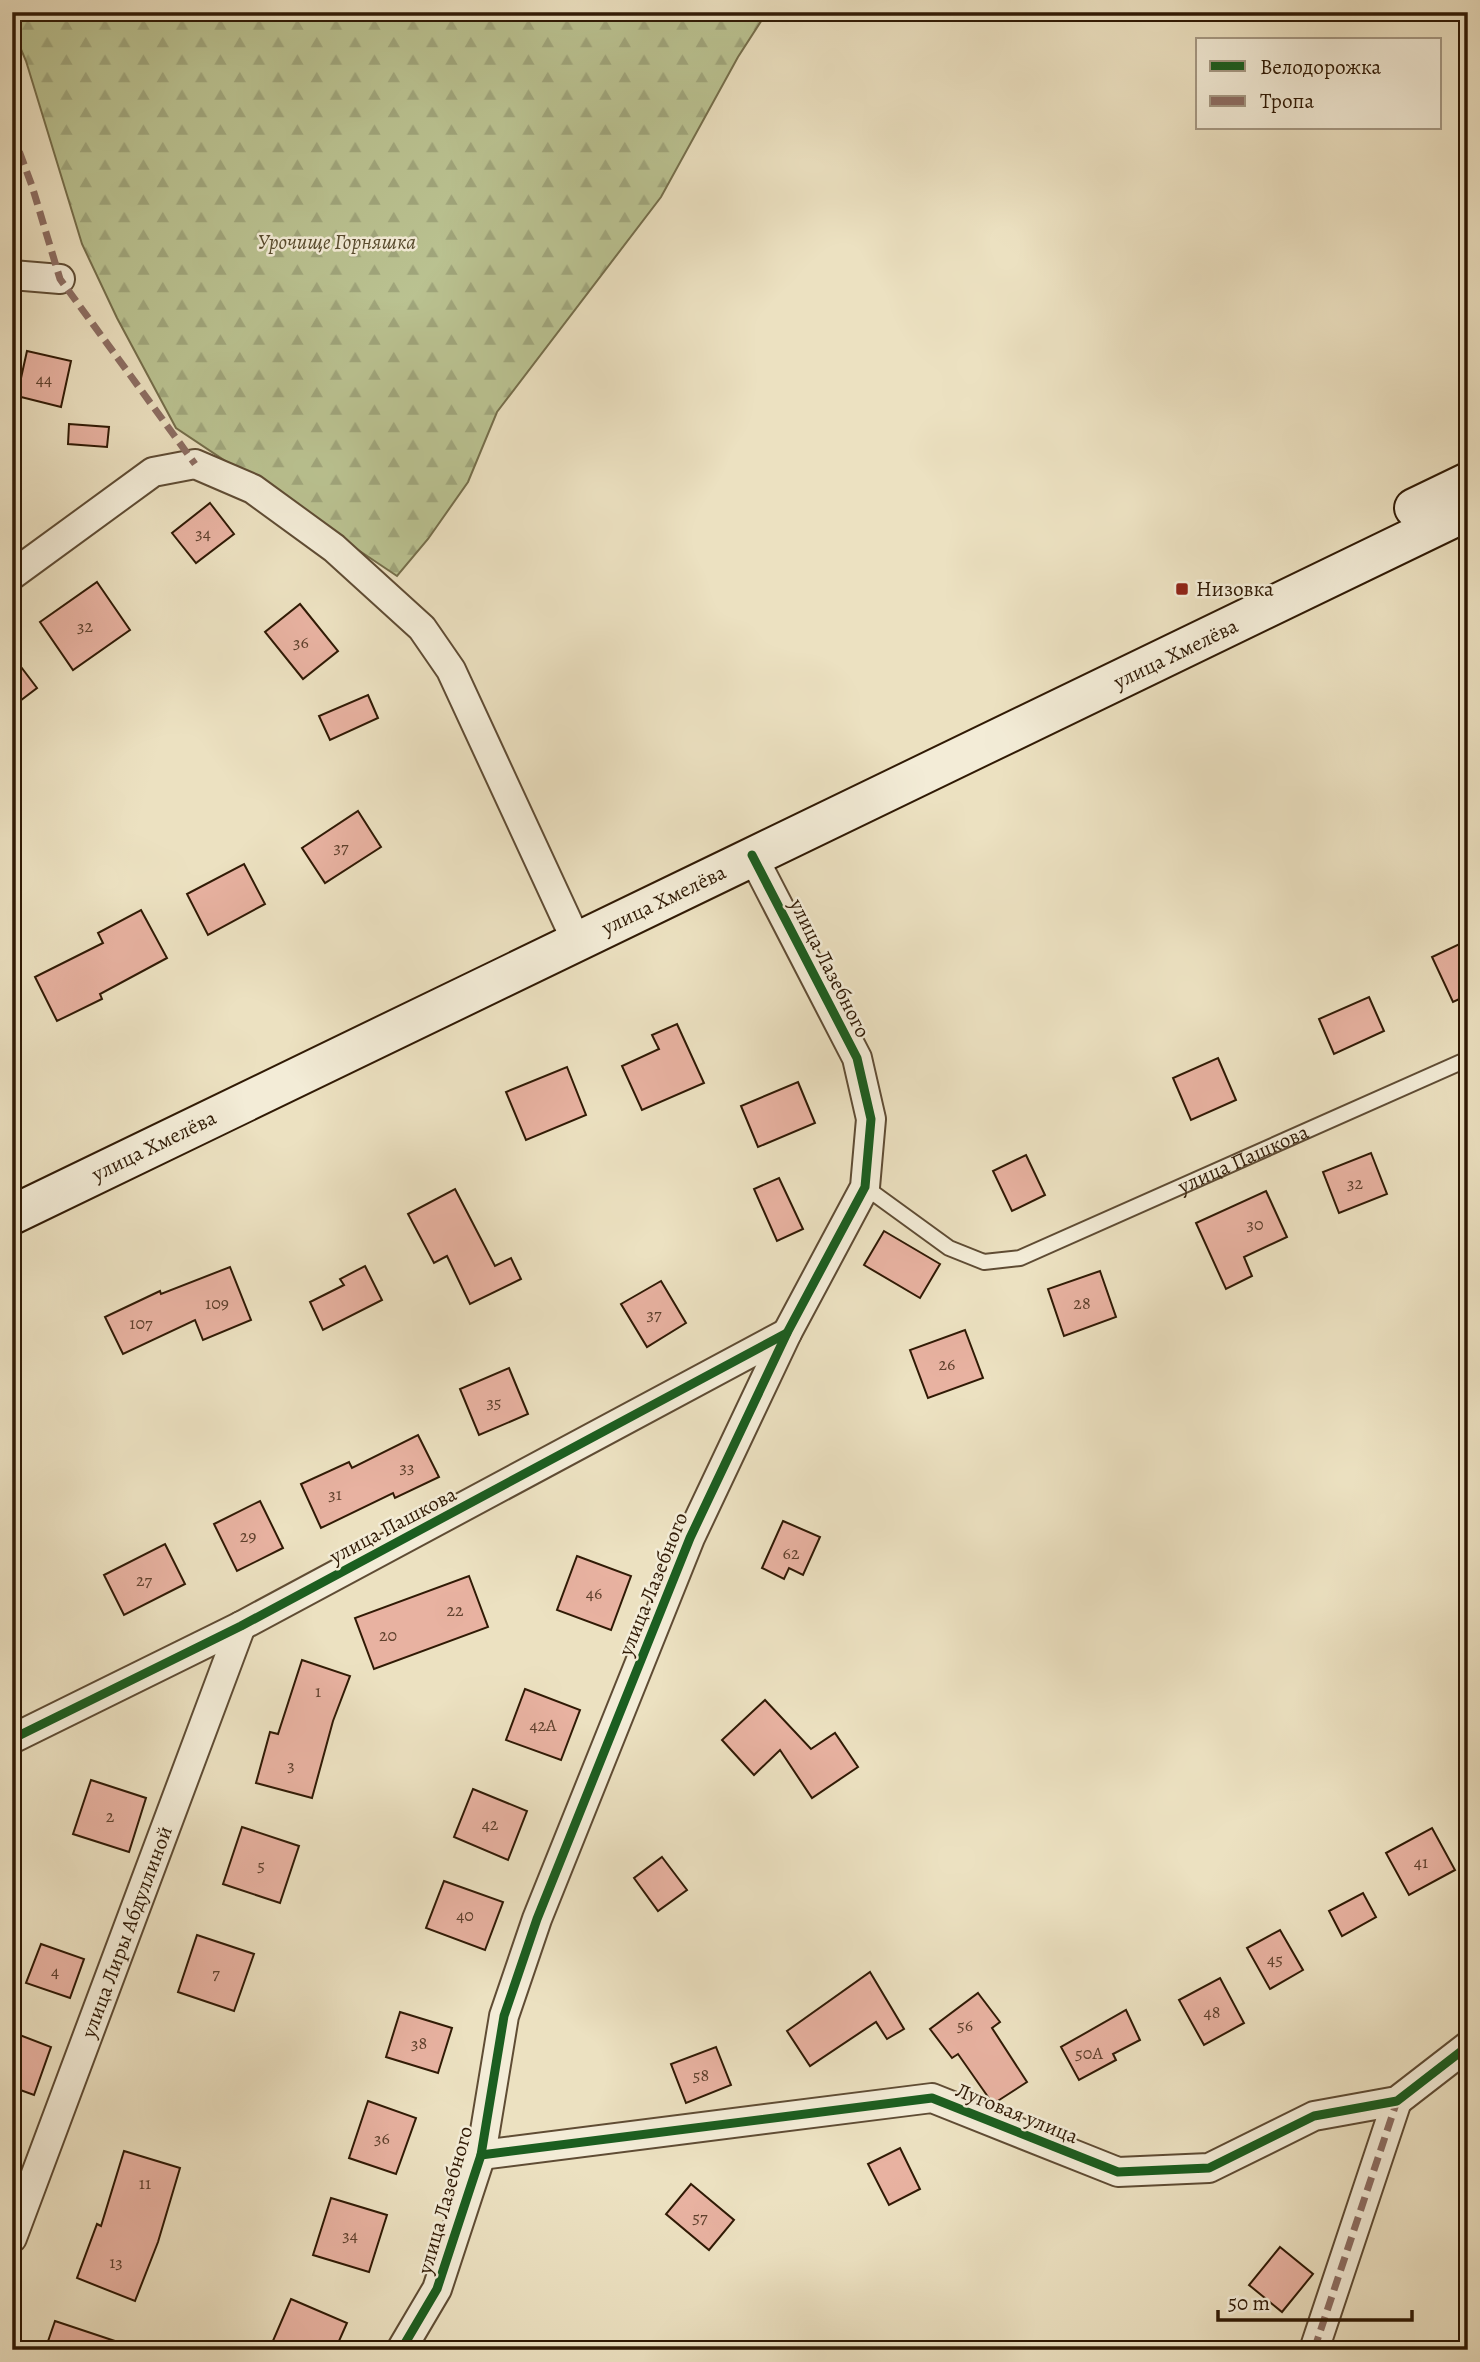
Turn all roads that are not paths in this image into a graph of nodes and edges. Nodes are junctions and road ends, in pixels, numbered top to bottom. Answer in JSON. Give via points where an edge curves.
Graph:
{"nodes":[{"id":1,"x":12,"y":275,"type":"edge"},
{"id":2,"x":60,"y":279,"type":"dead end"},
{"id":3,"x":1468,"y":482,"type":"edge"},
{"id":4,"x":1468,"y":511,"type":"edge"},
{"id":5,"x":12,"y":575,"type":"edge"},
{"id":6,"x":752,"y":855,"type":"junction"},
{"id":7,"x":576,"y":940,"type":"junction"},
{"id":8,"x":1468,"y":1059,"type":"edge"},
{"id":9,"x":866,"y":1187,"type":"junction"},
{"id":10,"x":12,"y":1215,"type":"edge"},
{"id":11,"x":787,"y":1333,"type":"junction"},
{"id":12,"x":242,"y":1626,"type":"junction"},
{"id":13,"x":12,"y":1739,"type":"edge"},
{"id":14,"x":1468,"y":2046,"type":"edge"},
{"id":15,"x":1397,"y":2101,"type":"junction"},
{"id":16,"x":481,"y":2155,"type":"junction"},
{"id":17,"x":12,"y":2238,"type":"edge"},
{"id":18,"x":401,"y":2350,"type":"edge"},
{"id":19,"x":1314,"y":2350,"type":"edge"}],
"edges":[{"from":1,"to":2,"type":"street"},
{"from":3,"to":6,"type":"main road","via":[[882,781]]},
{"from":4,"to":6,"type":"main road","name":"улица Хмелёва","via":[[1032,725]]},
{"from":5,"to":7,"type":"street","via":[[153,472],[195,464],[253,489],[334,548],[422,628],[451,670]]},
{"from":6,"to":7,"type":"main road","name":"улица Хмелёва"},
{"from":6,"to":9,"type":"street","name":"улица Лазебного","via":[[857,1058],[871,1119]]},
{"from":7,"to":10,"type":"main road","name":"улица Хмелёва"},
{"from":8,"to":9,"type":"lane","name":"улица Пашкова","via":[[1020,1258],[984,1262],[950,1248]]},
{"from":9,"to":11,"type":"street","name":"улица Лазебного"},
{"from":11,"to":12,"type":"street","name":"улица Пашкова"},
{"from":11,"to":16,"type":"street","name":"улица Лазебного","via":[[690,1538],[537,1919],[504,2016]]},
{"from":12,"to":13,"type":"street","name":"улица Пашкова"},
{"from":12,"to":17,"type":"street","name":"улица Лиры Абдуллиной"},
{"from":14,"to":15,"type":"street","name":"Луговая улица"},
{"from":15,"to":16,"type":"street","name":"Луговая улица","via":[[1314,2116],[1209,2168],[1118,2172],[933,2098]]},
{"from":15,"to":19,"type":"street"},
{"from":16,"to":18,"type":"street","name":"улица Лазебного","via":[[437,2289]]}]}
